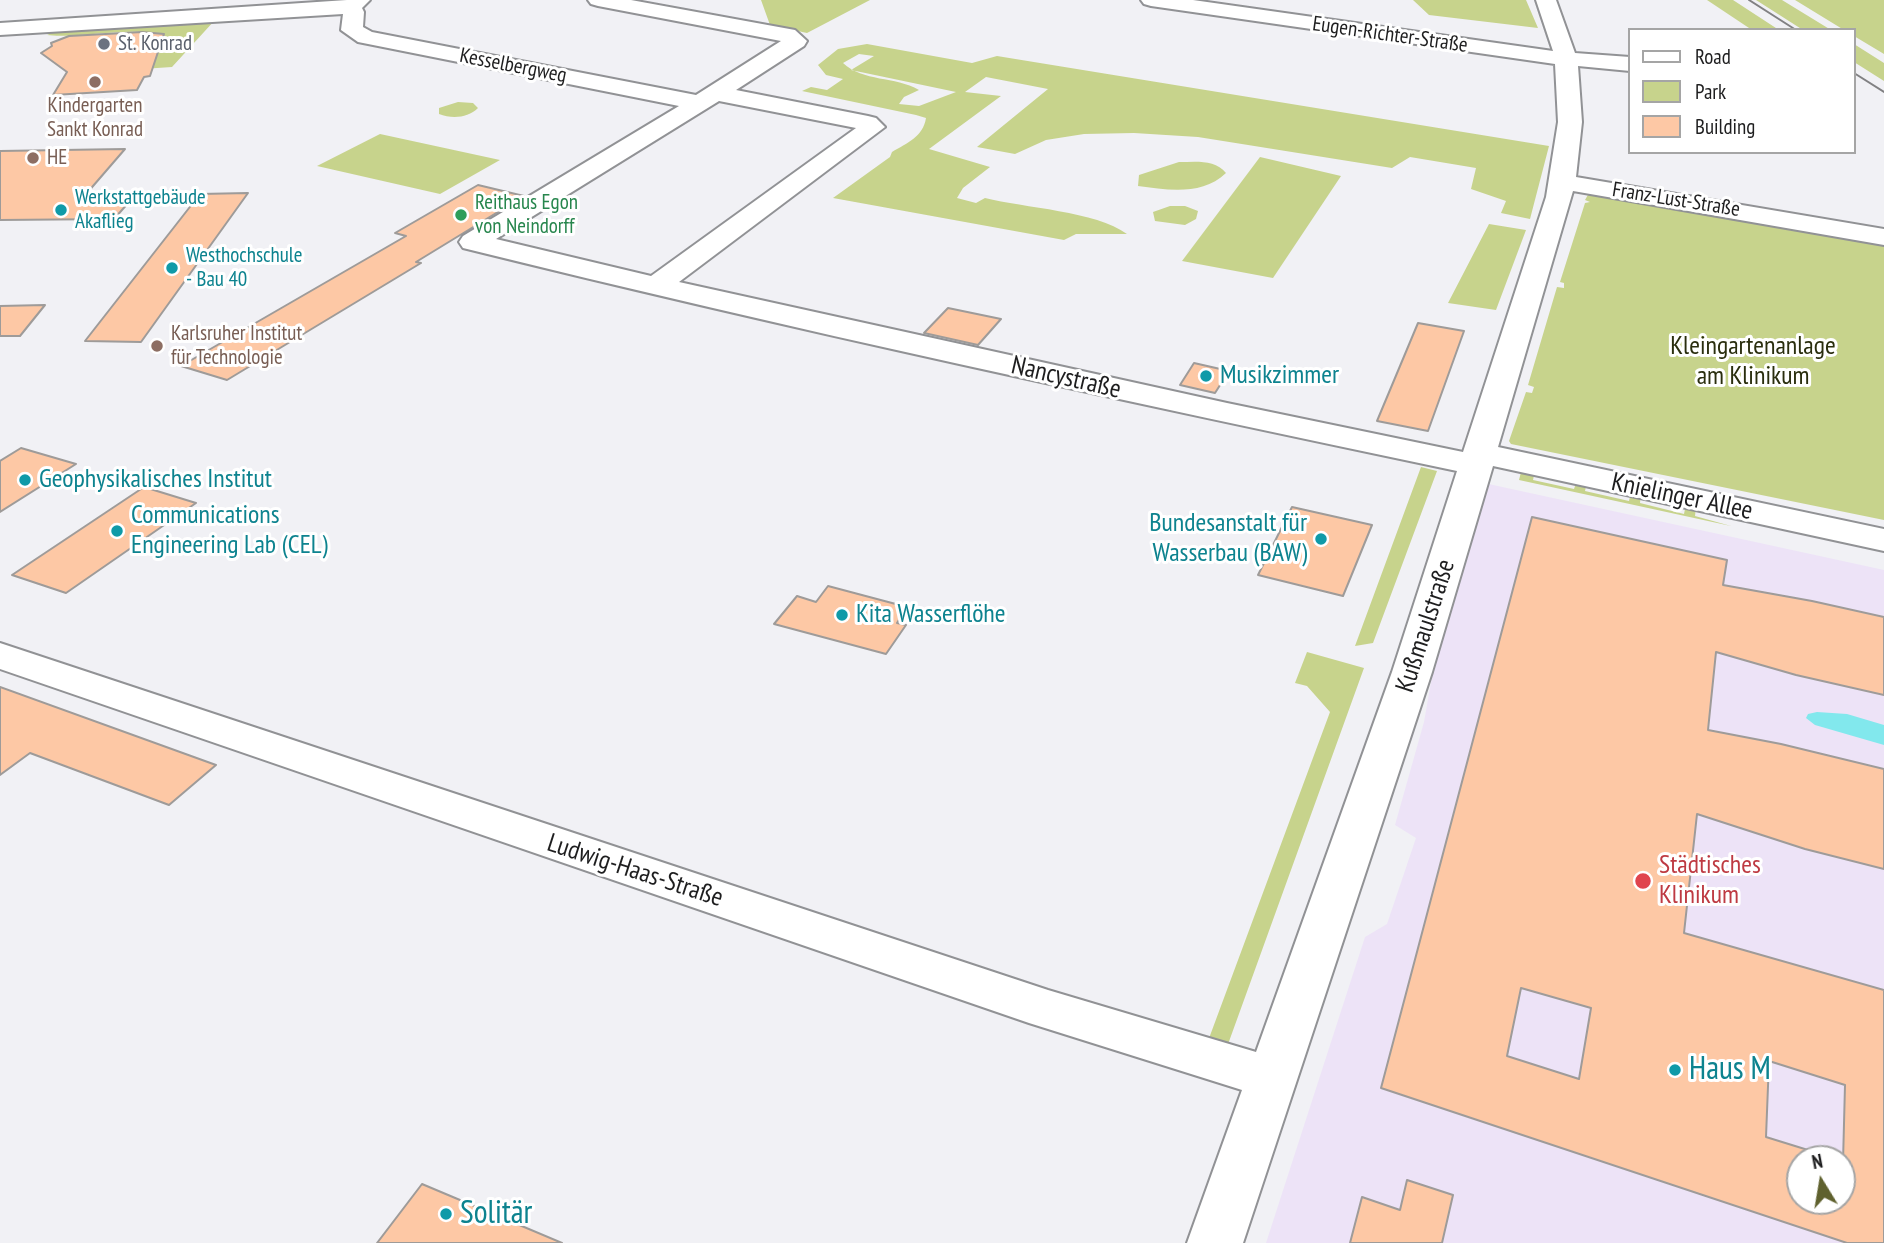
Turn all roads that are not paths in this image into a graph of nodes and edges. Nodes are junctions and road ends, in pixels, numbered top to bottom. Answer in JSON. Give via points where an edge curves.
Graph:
{"nodes":[{"id":1,"x":598,"y":0,"type":"edge"},
{"id":2,"x":1152,"y":0,"type":"edge"},
{"id":3,"x":1546,"y":0,"type":"edge"},
{"id":4,"x":355,"y":4,"type":"edge"},
{"id":5,"x":1347,"y":7,"type":"dead end"},
{"id":6,"x":0,"y":29,"type":"edge"},
{"id":7,"x":1371,"y":32,"type":"junction"},
{"id":8,"x":1566,"y":59,"type":"junction"},
{"id":9,"x":1629,"y":64,"type":"edge"},
{"id":10,"x":707,"y":98,"type":"junction"},
{"id":11,"x":1563,"y":181,"type":"junction"},
{"id":12,"x":1790,"y":219,"type":"junction"},
{"id":13,"x":1884,"y":227,"type":"edge"},
{"id":14,"x":1884,"y":237,"type":"edge"},
{"id":15,"x":656,"y":286,"type":"junction"},
{"id":16,"x":1479,"y":459,"type":"junction"},
{"id":17,"x":1884,"y":540,"type":"edge"},
{"id":18,"x":0,"y":655,"type":"edge"},
{"id":19,"x":1272,"y":1078,"type":"junction"},
{"id":20,"x":1215,"y":1243,"type":"edge"}],
"edges":[{"from":1,"to":10,"type":"street","name":"Nancystraße","via":[[758,20],[797,39]]},
{"from":2,"to":7,"type":"street","name":"Eugen-Richter-Straße"},
{"from":3,"to":8,"type":"street","name":"Kußmaulstraße"},
{"from":4,"to":6,"type":"street"},
{"from":4,"to":10,"type":"street","name":"Kesselbergweg","via":[[352,30],[366,37]]},
{"from":5,"to":7,"type":"street"},
{"from":7,"to":8,"type":"street","name":"Eugen-Richter-Straße"},
{"from":8,"to":9,"type":"street","name":"Eugen-Richter-Straße"},
{"from":8,"to":11,"type":"street","name":"Kußmaulstraße","via":[[1571,117]]},
{"from":10,"to":15,"type":"street","via":[[868,122],[873,127]]},
{"from":10,"to":15,"type":"street","name":"Nancystraße","via":[[472,242]]},
{"from":11,"to":12,"type":"street","name":"Franz-Lust-Straße"},
{"from":11,"to":16,"type":"street","name":"Kußmaulstraße"},
{"from":12,"to":13,"type":"street","name":"Franz-Lust-Straße"},
{"from":12,"to":14,"type":"street","name":"Franz-Lust-Straße"},
{"from":15,"to":16,"type":"street","name":"Nancystraße","via":[[1227,413]]},
{"from":16,"to":17,"type":"street","name":"Knielinger Allee"},
{"from":16,"to":19,"type":"street","name":"Kußmaulstraße","via":[[1412,672]]},
{"from":18,"to":19,"type":"street","name":"Ludwig-Haas-Straße","via":[[1047,1009]]},
{"from":19,"to":20,"type":"street","name":"Kußmaulstraße"}]}
